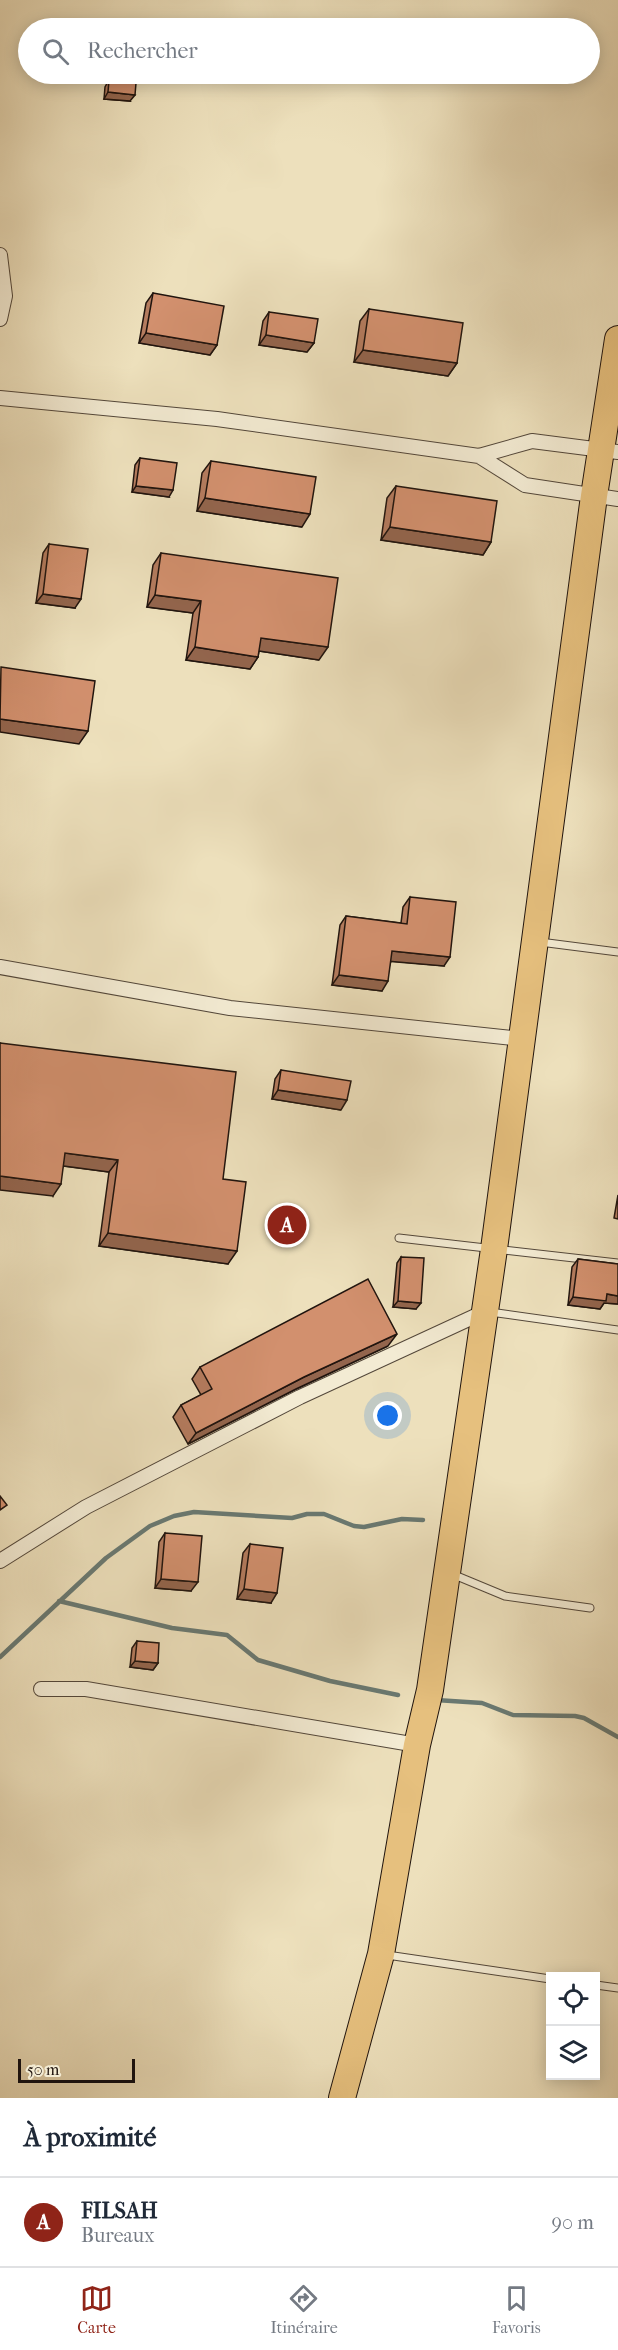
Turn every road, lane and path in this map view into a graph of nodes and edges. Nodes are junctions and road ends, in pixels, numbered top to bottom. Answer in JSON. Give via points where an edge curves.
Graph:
{"nodes":[{"id":1,"x":0,"y":255,"type":"edge"},
{"id":2,"x":0,"y":319,"type":"edge"},
{"id":3,"x":618,"y":339,"type":"edge"},
{"id":4,"x":0,"y":398,"type":"edge"},
{"id":5,"x":610,"y":451,"type":"edge"},
{"id":6,"x":479,"y":456,"type":"junction"},
{"id":7,"x":606,"y":497,"type":"edge"},
{"id":8,"x":536,"y":942,"type":"junction"},
{"id":9,"x":618,"y":952,"type":"edge"},
{"id":10,"x":0,"y":967,"type":"edge"},
{"id":11,"x":521,"y":1039,"type":"junction"},
{"id":12,"x":399,"y":1238,"type":"dead end"},
{"id":13,"x":494,"y":1249,"type":"junction"},
{"id":14,"x":618,"y":1263,"type":"edge"},
{"id":15,"x":484,"y":1312,"type":"junction"},
{"id":16,"x":618,"y":1330,"type":"edge"},
{"id":17,"x":0,"y":1561,"type":"edge"},
{"id":18,"x":447,"y":1572,"type":"junction"},
{"id":19,"x":590,"y":1608,"type":"dead end"},
{"id":20,"x":41,"y":1689,"type":"dead end"},
{"id":21,"x":417,"y":1745,"type":"junction"},
{"id":22,"x":381,"y":1954,"type":"junction"},
{"id":23,"x":546,"y":1977,"type":"edge"},
{"id":24,"x":600,"y":1986,"type":"edge"},
{"id":25,"x":618,"y":1988,"type":"edge"},
{"id":26,"x":342,"y":2098,"type":"edge"}],
"edges":[{"from":1,"to":2,"type":"street","via":[[5,296]]},
{"from":3,"to":5,"type":"highway"},
{"from":4,"to":6,"type":"street","via":[[217,419]]},
{"from":5,"to":6,"type":"street","via":[[532,441]]},
{"from":5,"to":7,"type":"highway"},
{"from":6,"to":7,"type":"street","via":[[525,485]]},
{"from":7,"to":8,"type":"highway"},
{"from":8,"to":9,"type":"lane"},
{"from":8,"to":11,"type":"highway"},
{"from":10,"to":11,"type":"street","via":[[230,1008]]},
{"from":11,"to":13,"type":"highway"},
{"from":12,"to":13,"type":"lane"},
{"from":13,"to":14,"type":"lane"},
{"from":13,"to":15,"type":"highway"},
{"from":15,"to":16,"type":"lane"},
{"from":15,"to":17,"type":"street","via":[[290,1402],[86,1507]]},
{"from":15,"to":18,"type":"highway"},
{"from":18,"to":19,"type":"lane","via":[[505,1596]]},
{"from":18,"to":21,"type":"highway","via":[[430,1690]]},
{"from":20,"to":21,"type":"street","via":[[86,1689]]},
{"from":21,"to":22,"type":"highway"},
{"from":22,"to":23,"type":"lane"},
{"from":22,"to":26,"type":"highway"},
{"from":24,"to":25,"type":"lane"}]}
